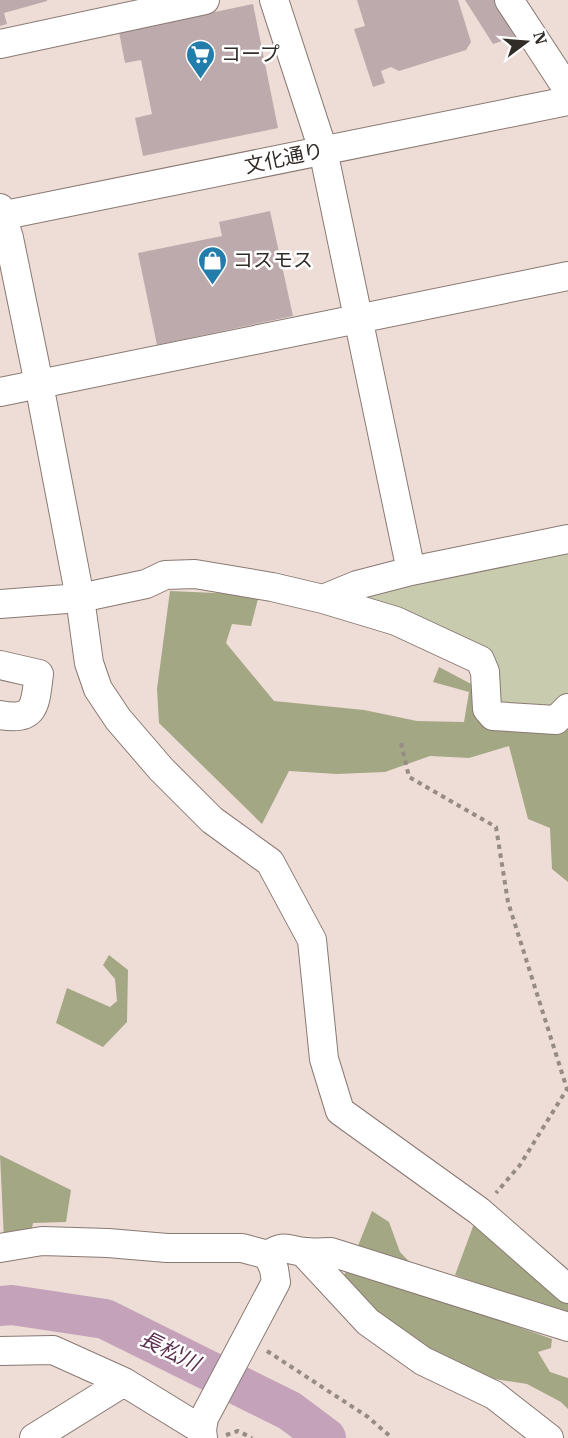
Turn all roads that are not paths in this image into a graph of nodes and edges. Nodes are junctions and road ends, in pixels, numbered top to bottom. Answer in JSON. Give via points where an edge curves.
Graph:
{"nodes":[{"id":1,"x":205,"y":0,"type":"edge"},
{"id":2,"x":274,"y":0,"type":"edge"},
{"id":3,"x":509,"y":0,"type":"edge"},
{"id":4,"x":112,"y":9,"type":"edge"},
{"id":5,"x":0,"y":44,"type":"edge"},
{"id":6,"x":568,"y":90,"type":"edge"},
{"id":7,"x":568,"y":101,"type":"edge"},
{"id":8,"x":323,"y":150,"type":"junction"},
{"id":9,"x":1,"y":213,"type":"edge"},
{"id":10,"x":568,"y":276,"type":"edge"},
{"id":11,"x":360,"y":318,"type":"junction"},
{"id":12,"x":39,"y":384,"type":"junction"},
{"id":13,"x":0,"y":392,"type":"edge"},
{"id":14,"x":568,"y":539,"type":"edge"},
{"id":15,"x":411,"y":571,"type":"junction"},
{"id":16,"x":80,"y":598,"type":"junction"},
{"id":17,"x":323,"y":599,"type":"junction"},
{"id":18,"x":0,"y":604,"type":"edge"},
{"id":19,"x":0,"y":665,"type":"edge"},
{"id":20,"x":568,"y":708,"type":"edge"},
{"id":21,"x":0,"y":716,"type":"edge"},
{"id":22,"x":0,"y":1248,"type":"edge"},
{"id":23,"x":303,"y":1252,"type":"junction"},
{"id":24,"x":268,"y":1255,"type":"junction"},
{"id":25,"x":568,"y":1289,"type":"edge"},
{"id":26,"x":568,"y":1327,"type":"edge"},
{"id":27,"x":0,"y":1351,"type":"edge"},
{"id":28,"x":124,"y":1382,"type":"junction"},
{"id":29,"x":206,"y":1431,"type":"edge"},
{"id":30,"x":34,"y":1438,"type":"edge"},
{"id":31,"x":549,"y":1438,"type":"edge"}],
"edges":[{"from":1,"to":4,"type":"street"},
{"from":2,"to":8,"type":"street"},
{"from":3,"to":6,"type":"street"},
{"from":4,"to":5,"type":"street"},
{"from":7,"to":8,"type":"street","name":"文化通り"},
{"from":8,"to":9,"type":"street","name":"文化通り"},
{"from":8,"to":11,"type":"street"},
{"from":9,"to":12,"type":"street"},
{"from":10,"to":11,"type":"street"},
{"from":11,"to":12,"type":"street"},
{"from":11,"to":15,"type":"street"},
{"from":12,"to":13,"type":"street"},
{"from":12,"to":16,"type":"street"},
{"from":14,"to":15,"type":"street"},
{"from":15,"to":17,"type":"street","via":[[357,585]]},
{"from":16,"to":17,"type":"street","via":[[146,584],[165,575],[195,574]]},
{"from":16,"to":18,"type":"street"},
{"from":16,"to":25,"type":"street","via":[[89,663],[98,689],[118,719],[212,820],[270,862],[312,940],[324,1059],[340,1111],[479,1211]]},
{"from":17,"to":20,"type":"street","via":[[396,621],[480,660],[485,672],[487,709],[493,716],[556,720]]},
{"from":19,"to":21,"type":"street","via":[[39,674],[35,703],[27,713],[15,718]]},
{"from":22,"to":24,"type":"street","via":[[42,1241],[86,1242],[242,1248]]},
{"from":23,"to":24,"type":"street","via":[[288,1247]]},
{"from":23,"to":26,"type":"street","via":[[331,1252]]},
{"from":23,"to":31,"type":"street","via":[[368,1322],[423,1361],[494,1395]]},
{"from":24,"to":29,"type":"street","via":[[276,1282],[243,1342]]},
{"from":27,"to":28,"type":"street","via":[[53,1350]]},
{"from":28,"to":29,"type":"street"},
{"from":28,"to":30,"type":"street"}]}
